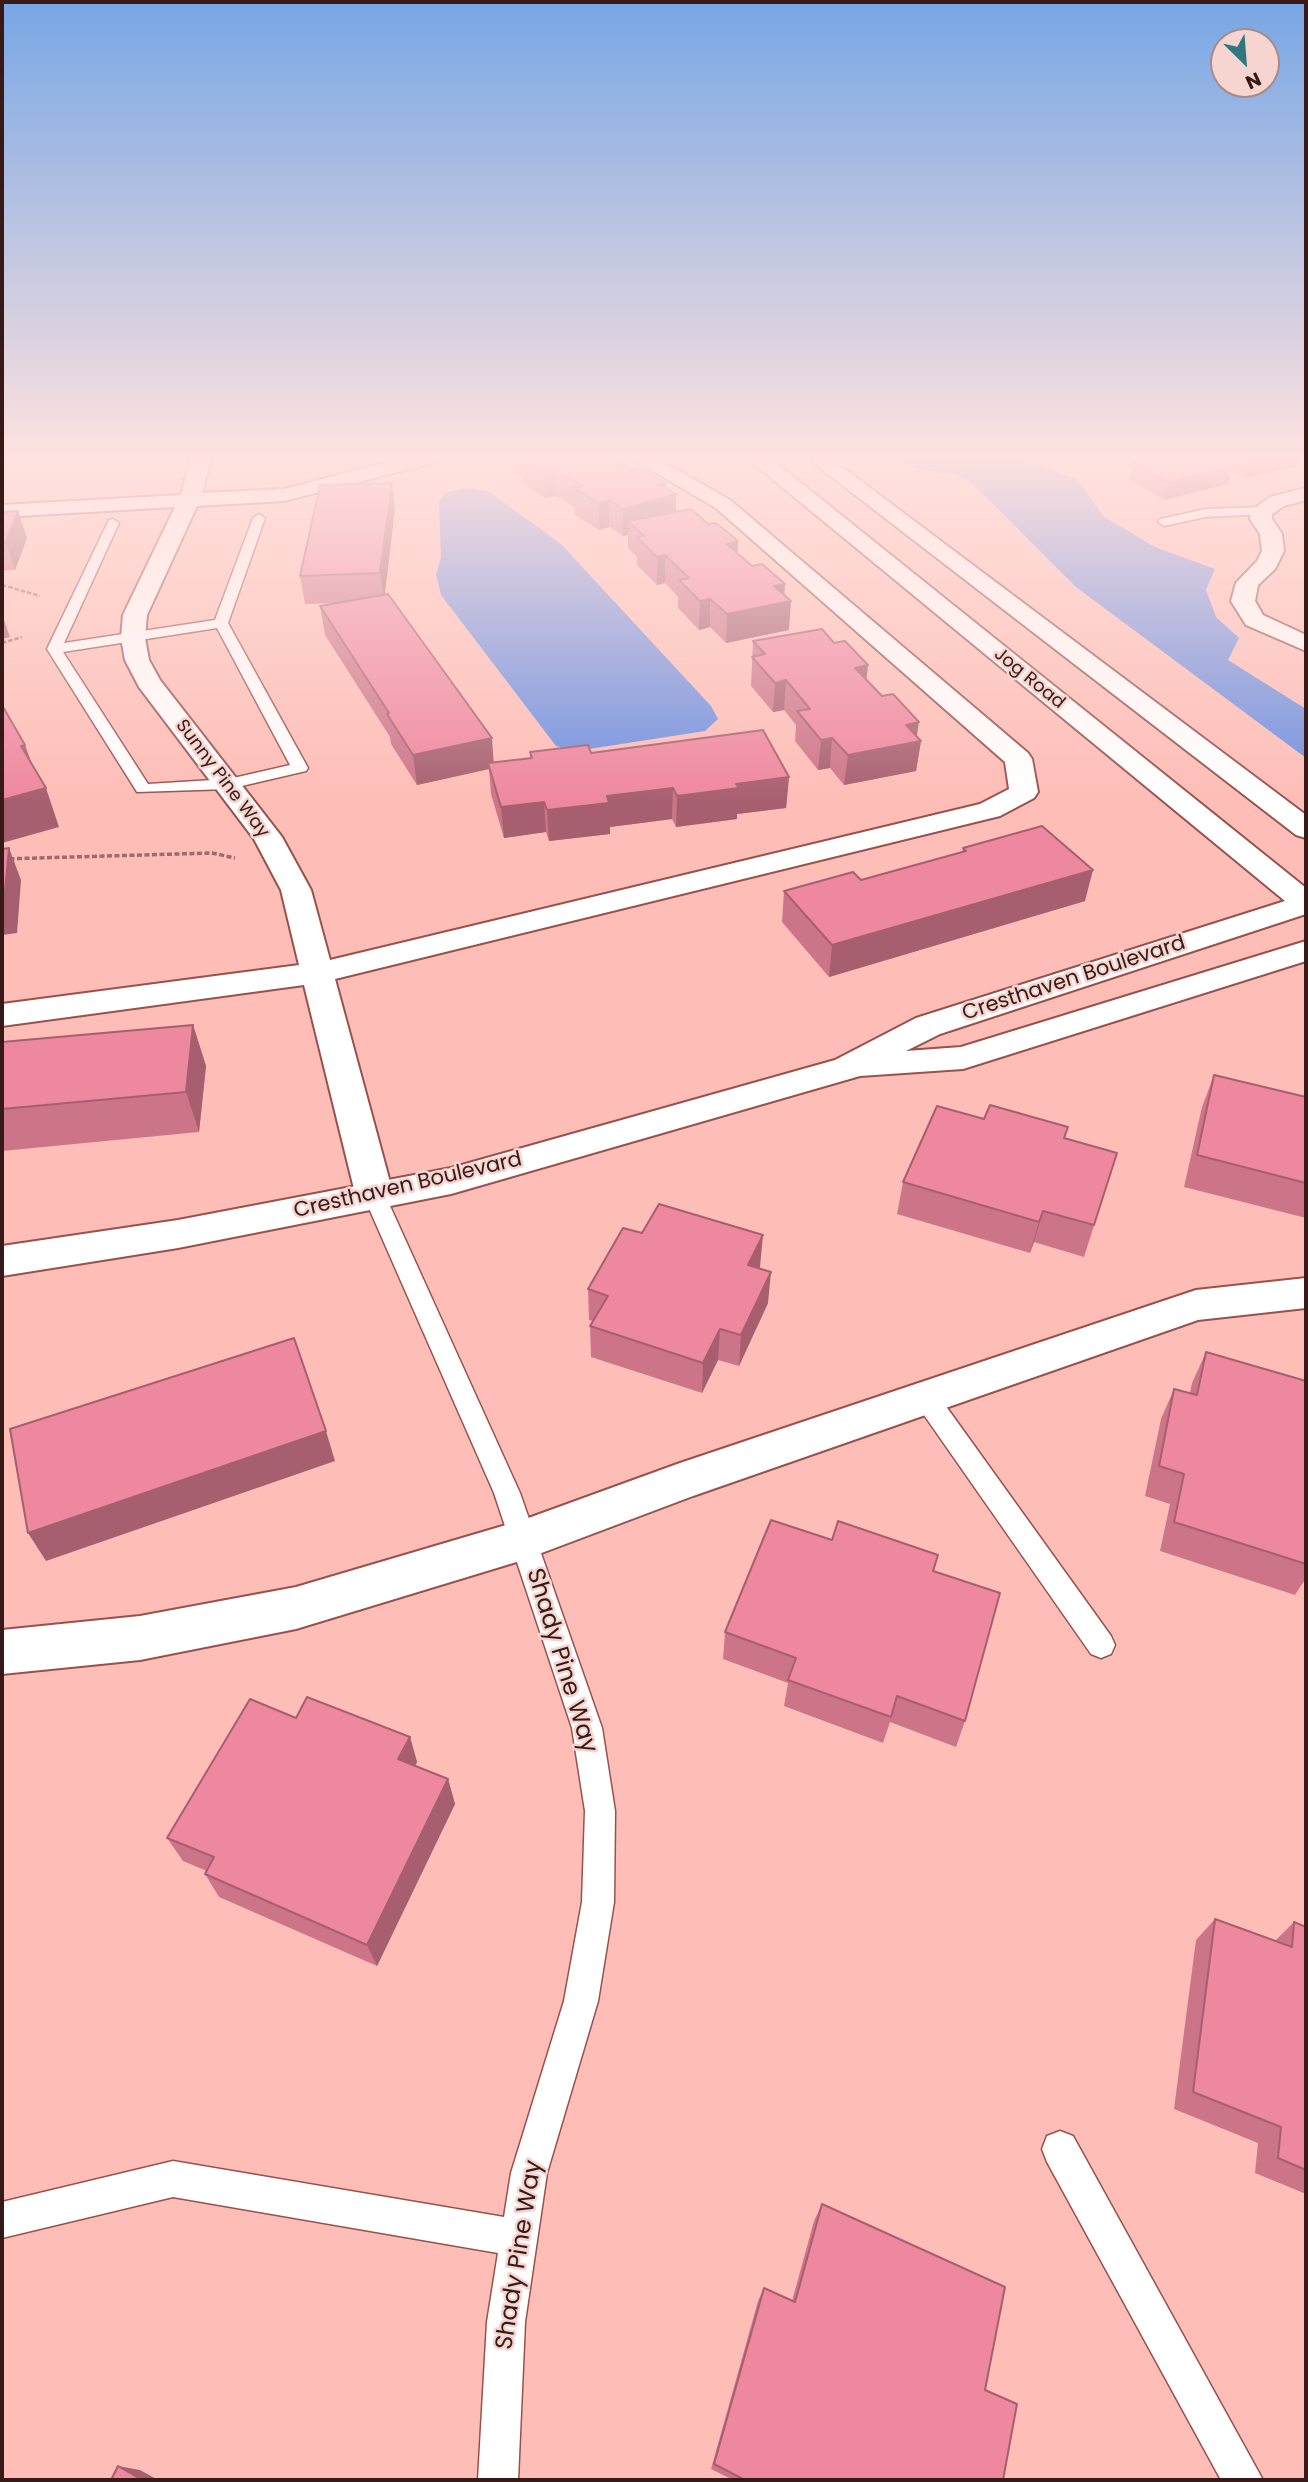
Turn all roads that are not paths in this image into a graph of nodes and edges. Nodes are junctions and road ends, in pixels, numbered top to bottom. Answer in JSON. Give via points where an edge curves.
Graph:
{"nodes":[{"id":1,"x":91,"y":570,"type":"edge"},
{"id":2,"x":155,"y":570,"type":"edge"},
{"id":3,"x":240,"y":570,"type":"edge"},
{"id":4,"x":799,"y":570,"type":"edge"},
{"id":5,"x":895,"y":570,"type":"edge"},
{"id":6,"x":965,"y":570,"type":"edge"},
{"id":7,"x":1261,"y":570,"type":"edge"},
{"id":8,"x":221,"y":623,"type":"junction"},
{"id":9,"x":133,"y":638,"type":"junction"},
{"id":10,"x":1306,"y":644,"type":"edge"},
{"id":11,"x":54,"y":649,"type":"junction"},
{"id":12,"x":229,"y":784,"type":"junction"},
{"id":13,"x":1306,"y":829,"type":"edge"},
{"id":14,"x":1306,"y":904,"type":"edge"},
{"id":15,"x":1306,"y":951,"type":"edge"},
{"id":16,"x":317,"y":973,"type":"junction"},
{"id":17,"x":2,"y":1015,"type":"edge"},
{"id":18,"x":847,"y":1068,"type":"junction"},
{"id":19,"x":376,"y":1197,"type":"junction"},
{"id":20,"x":2,"y":1261,"type":"edge"},
{"id":21,"x":1306,"y":1293,"type":"edge"},
{"id":22,"x":926,"y":1398,"type":"junction"},
{"id":23,"x":523,"y":1540,"type":"junction"},
{"id":24,"x":1101,"y":1645,"type":"dead end"},
{"id":25,"x":2,"y":1652,"type":"edge"},
{"id":26,"x":1060,"y":2149,"type":"dead end"},
{"id":27,"x":2,"y":2220,"type":"edge"},
{"id":28,"x":519,"y":2238,"type":"junction"},
{"id":29,"x":498,"y":2480,"type":"edge"},
{"id":30,"x":1243,"y":2480,"type":"edge"}],
"edges":[{"from":1,"to":11,"type":"lane"},
{"from":2,"to":9,"type":"street","name":"Sunny Pine Way","via":[[135,615]]},
{"from":3,"to":8,"type":"lane"},
{"from":4,"to":16,"type":"street","via":[[1018,759],[1024,792],[990,810]]},
{"from":5,"to":14,"type":"street","name":"Jog Road"},
{"from":6,"to":13,"type":"street"},
{"from":7,"to":10,"type":"street","via":[[1247,583],[1243,601],[1254,620]]},
{"from":8,"to":9,"type":"lane"},
{"from":8,"to":12,"type":"lane","via":[[300,768]]},
{"from":9,"to":11,"type":"lane"},
{"from":9,"to":12,"type":"street","name":"Sunny Pine Way","via":[[148,682]]},
{"from":11,"to":12,"type":"lane","via":[[144,789]]},
{"from":12,"to":16,"type":"street","name":"Sunny Pine Way","via":[[268,837],[296,890]]},
{"from":14,"to":18,"type":"street","name":"Cresthaven Boulevard","via":[[928,1026]]},
{"from":15,"to":18,"type":"street","name":"Cresthaven Boulevard","via":[[963,1058]]},
{"from":16,"to":17,"type":"street"},
{"from":16,"to":19,"type":"street","name":"Sunny Pine Way"},
{"from":18,"to":19,"type":"street","name":"Cresthaven Boulevard","via":[[451,1181]]},
{"from":19,"to":20,"type":"street","name":"Cresthaven Boulevard"},
{"from":19,"to":23,"type":"lane","name":"Shady Pine Way","via":[[507,1493]]},
{"from":21,"to":22,"type":"street","via":[[1196,1304]]},
{"from":22,"to":23,"type":"street"},
{"from":22,"to":24,"type":"lane"},
{"from":23,"to":25,"type":"street","via":[[296,1608],[140,1638]]},
{"from":23,"to":28,"type":"lane","name":"Shady Pine Way","via":[[587,1728],[600,1811],[598,1902],[581,2001],[529,2173]]},
{"from":26,"to":30,"type":"lane"},
{"from":27,"to":28,"type":"lane","via":[[173,2179]]},
{"from":28,"to":29,"type":"lane","name":"Shady Pine Way","via":[[506,2322]]}]}
